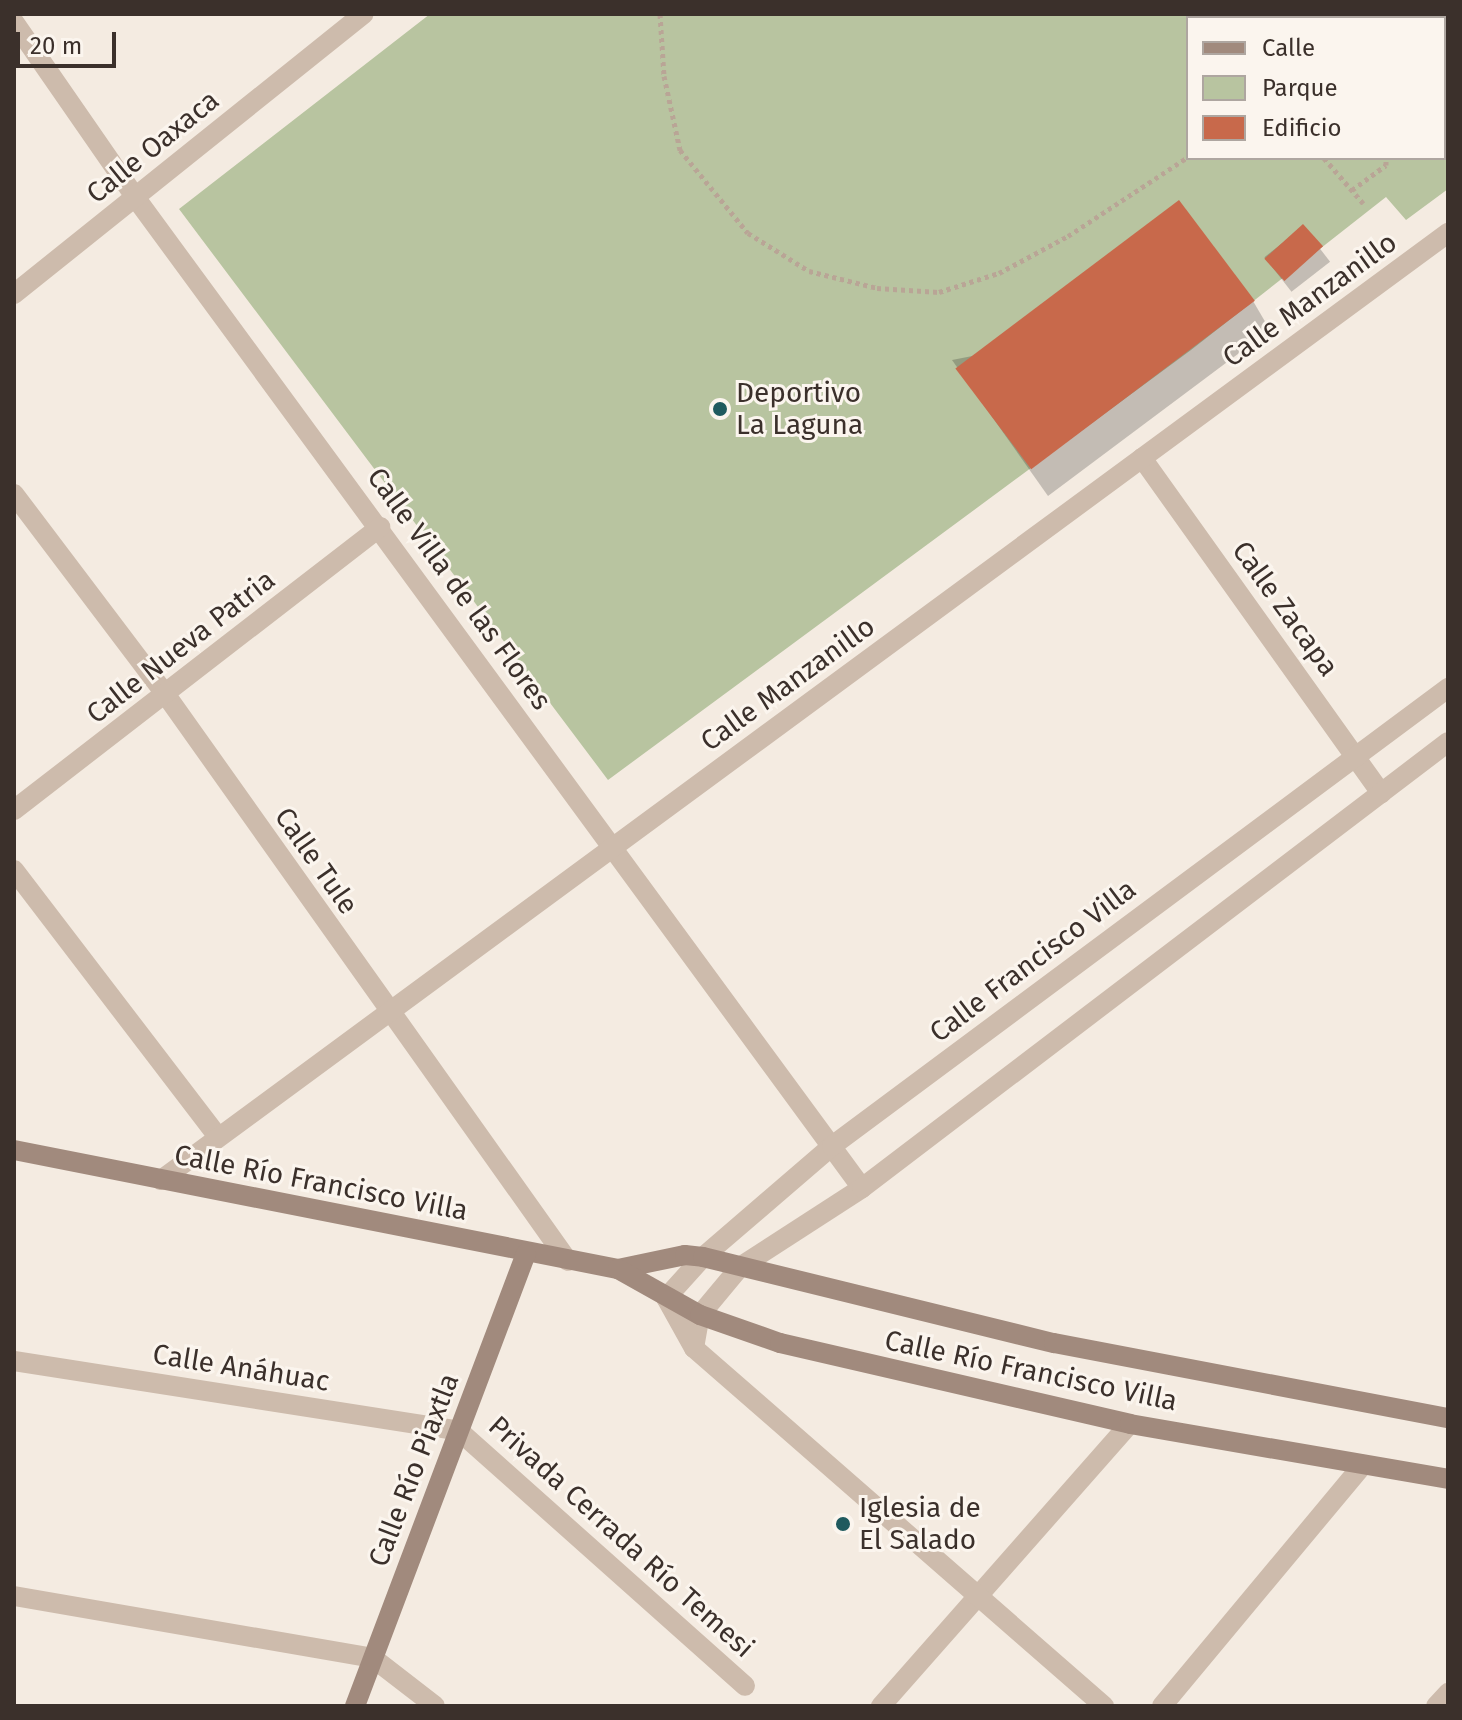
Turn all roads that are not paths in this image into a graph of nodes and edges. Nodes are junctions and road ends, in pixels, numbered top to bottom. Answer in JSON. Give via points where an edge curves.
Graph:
{"nodes":[{"id":1,"x":364,"y":14,"type":"edge"},
{"id":2,"x":14,"y":22,"type":"edge"},
{"id":3,"x":135,"y":197,"type":"junction"},
{"id":4,"x":1448,"y":233,"type":"edge"},
{"id":5,"x":14,"y":294,"type":"edge"},
{"id":6,"x":1142,"y":458,"type":"junction"},
{"id":7,"x":14,"y":494,"type":"edge"},
{"id":8,"x":380,"y":527,"type":"junction"},
{"id":9,"x":1448,"y":688,"type":"edge"},
{"id":10,"x":166,"y":695,"type":"junction"},
{"id":11,"x":1448,"y":742,"type":"edge"},
{"id":12,"x":1356,"y":756,"type":"junction"},
{"id":13,"x":1381,"y":793,"type":"junction"},
{"id":14,"x":14,"y":810,"type":"edge"},
{"id":15,"x":612,"y":848,"type":"junction"},
{"id":16,"x":14,"y":870,"type":"edge"},
{"id":17,"x":387,"y":1013,"type":"junction"},
{"id":18,"x":218,"y":1137,"type":"junction"},
{"id":19,"x":832,"y":1146,"type":"junction"},
{"id":20,"x":14,"y":1150,"type":"edge"},
{"id":21,"x":161,"y":1180,"type":"junction"},
{"id":22,"x":862,"y":1188,"type":"junction"},
{"id":23,"x":526,"y":1253,"type":"junction"},
{"id":24,"x":703,"y":1257,"type":"junction"},
{"id":25,"x":568,"y":1261,"type":"junction"},
{"id":26,"x":740,"y":1267,"type":"junction"},
{"id":27,"x":618,"y":1269,"type":"junction"},
{"id":28,"x":666,"y":1298,"type":"junction"},
{"id":29,"x":700,"y":1315,"type":"junction"},
{"id":30,"x":694,"y":1348,"type":"junction"},
{"id":31,"x":14,"y":1361,"type":"edge"},
{"id":32,"x":1448,"y":1418,"type":"edge"},
{"id":33,"x":1130,"y":1424,"type":"junction"},
{"id":34,"x":459,"y":1431,"type":"junction"},
{"id":35,"x":1363,"y":1465,"type":"junction"},
{"id":36,"x":1448,"y":1479,"type":"edge"},
{"id":37,"x":975,"y":1594,"type":"junction"},
{"id":38,"x":14,"y":1596,"type":"edge"},
{"id":39,"x":373,"y":1658,"type":"junction"},
{"id":40,"x":745,"y":1686,"type":"dead end"},
{"id":41,"x":1448,"y":1693,"type":"edge"},
{"id":42,"x":355,"y":1706,"type":"edge"},
{"id":43,"x":435,"y":1706,"type":"edge"},
{"id":44,"x":881,"y":1706,"type":"edge"},
{"id":45,"x":1104,"y":1706,"type":"edge"},
{"id":46,"x":1162,"y":1706,"type":"edge"},
{"id":47,"x":1436,"y":1706,"type":"edge"}],
"edges":[{"from":1,"to":3,"type":"street","name":"Calle Oaxaca"},
{"from":2,"to":3,"type":"street","name":"Calle Villa de las Flores"},
{"from":3,"to":5,"type":"street","name":"Calle Oaxaca"},
{"from":3,"to":8,"type":"street","name":"Calle Villa de las Flores"},
{"from":4,"to":6,"type":"street","name":"Calle Manzanillo"},
{"from":6,"to":12,"type":"street","name":"Calle Zacapa"},
{"from":6,"to":15,"type":"street","name":"Calle Manzanillo"},
{"from":7,"to":10,"type":"street","name":"Calle Tule"},
{"from":8,"to":10,"type":"street","name":"Calle Nueva Patria"},
{"from":8,"to":15,"type":"street","name":"Calle Villa de las Flores"},
{"from":9,"to":12,"type":"street","name":"Calle Francisco Villa"},
{"from":10,"to":14,"type":"street","name":"Calle Nueva Patria"},
{"from":10,"to":17,"type":"street","name":"Calle Tule"},
{"from":11,"to":13,"type":"street"},
{"from":12,"to":13,"type":"street","name":"Calle Zacapa"},
{"from":12,"to":19,"type":"street","name":"Calle Francisco Villa"},
{"from":13,"to":22,"type":"street"},
{"from":15,"to":17,"type":"street","name":"Calle Manzanillo"},
{"from":15,"to":19,"type":"street","name":"Calle Villa de las Flores"},
{"from":16,"to":18,"type":"street"},
{"from":17,"to":18,"type":"street","name":"Calle Manzanillo"},
{"from":17,"to":25,"type":"street","name":"Calle Tule"},
{"from":18,"to":21,"type":"street","name":"Calle Manzanillo"},
{"from":19,"to":22,"type":"street","name":"Calle Villa de las Flores"},
{"from":19,"to":24,"type":"street","name":"Calle Francisco Villa"},
{"from":20,"to":21,"type":"main road","name":"Calle Río Francisco Villa"},
{"from":21,"to":23,"type":"main road","name":"Calle Río Francisco Villa"},
{"from":22,"to":26,"type":"street"},
{"from":23,"to":25,"type":"main road","name":"Calle Río Francisco Villa"},
{"from":23,"to":34,"type":"main road","name":"Calle Río Piaxtla"},
{"from":24,"to":26,"type":"main road","name":"Calle Río Francisco Villa"},
{"from":24,"to":27,"type":"main road","name":"Calle Río Francisco Villa","via":[[685,1255]]},
{"from":24,"to":28,"type":"street","name":"Calle Francisco Villa"},
{"from":25,"to":27,"type":"main road","name":"Calle Río Francisco Villa"},
{"from":26,"to":29,"type":"street"},
{"from":26,"to":32,"type":"main road","name":"Calle Río Francisco Villa","via":[[1054,1343]]},
{"from":27,"to":28,"type":"main road","name":"Calle Río Francisco Villa"},
{"from":28,"to":29,"type":"main road","name":"Calle Río Francisco Villa"},
{"from":28,"to":30,"type":"street"},
{"from":29,"to":30,"type":"street"},
{"from":29,"to":33,"type":"main road","name":"Calle Río Francisco Villa","via":[[780,1343]]},
{"from":30,"to":37,"type":"street"},
{"from":31,"to":34,"type":"street","name":"Calle Anáhuac"},
{"from":33,"to":35,"type":"main road","name":"Calle Río Francisco Villa"},
{"from":33,"to":37,"type":"street"},
{"from":34,"to":39,"type":"main road","name":"Calle Río Piaxtla"},
{"from":34,"to":40,"type":"street","name":"Privada Cerrada Río Temesi"},
{"from":35,"to":36,"type":"main road","name":"Calle Río Francisco Villa"},
{"from":35,"to":46,"type":"street"},
{"from":37,"to":44,"type":"street"},
{"from":37,"to":45,"type":"street"},
{"from":38,"to":39,"type":"street"},
{"from":39,"to":42,"type":"main road","name":"Calle Río Piaxtla"},
{"from":39,"to":43,"type":"street"},
{"from":41,"to":47,"type":"street"}]}
